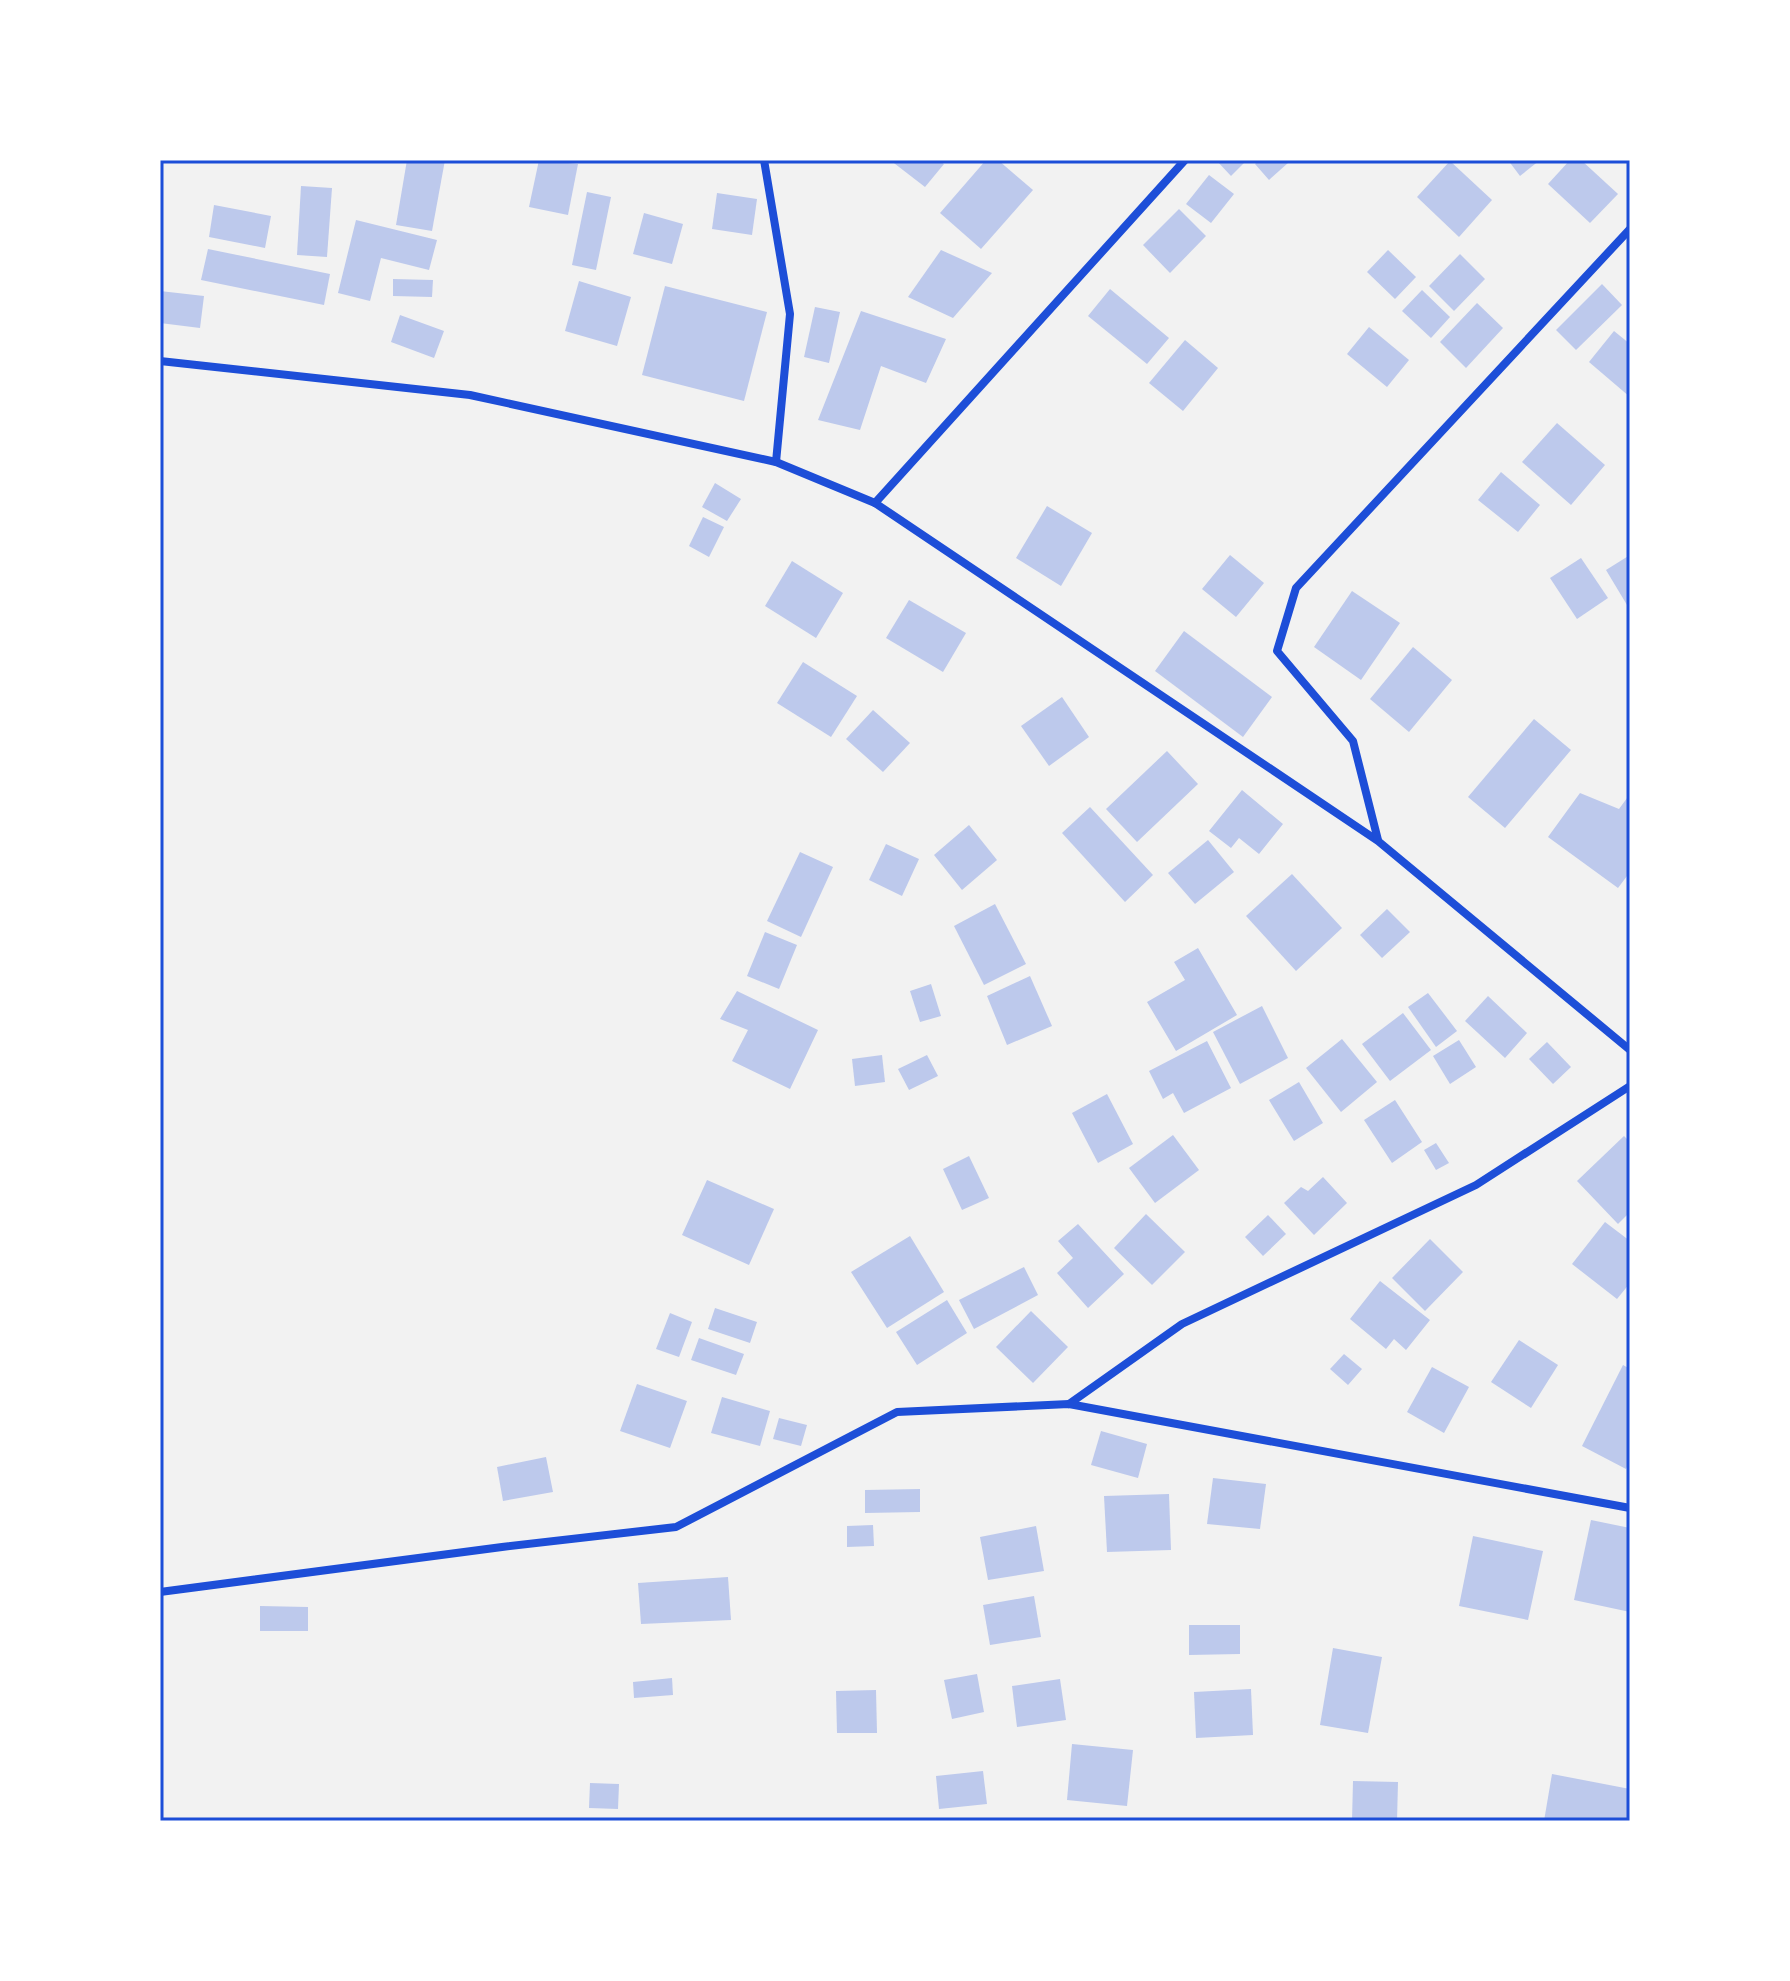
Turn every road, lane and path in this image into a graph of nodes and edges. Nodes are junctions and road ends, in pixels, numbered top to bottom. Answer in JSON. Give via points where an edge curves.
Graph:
{"nodes":[{"id":1,"x":764,"y":160,"type":"edge"},
{"id":2,"x":1185,"y":160,"type":"edge"},
{"id":3,"x":1630,"y":229,"type":"edge"},
{"id":4,"x":160,"y":361,"type":"edge"},
{"id":5,"x":776,"y":462,"type":"junction"},
{"id":6,"x":875,"y":503,"type":"junction"},
{"id":7,"x":1378,"y":841,"type":"junction"},
{"id":8,"x":1630,"y":1050,"type":"edge"},
{"id":9,"x":1630,"y":1086,"type":"edge"},
{"id":10,"x":1069,"y":1404,"type":"junction"},
{"id":11,"x":1630,"y":1508,"type":"edge"},
{"id":12,"x":160,"y":1592,"type":"edge"}],
"edges":[{"from":1,"to":5,"type":"street","via":[[790,314]]},
{"from":2,"to":6,"type":"street"},
{"from":3,"to":7,"type":"street","via":[[1296,588],[1277,651],[1353,741]]},
{"from":4,"to":5,"type":"street","via":[[470,395]]},
{"from":5,"to":6,"type":"street"},
{"from":6,"to":7,"type":"street"},
{"from":7,"to":8,"type":"street"},
{"from":9,"to":10,"type":"street","via":[[1476,1185],[1182,1324]]},
{"from":10,"to":11,"type":"street"},
{"from":10,"to":12,"type":"street","via":[[897,1412],[676,1527]]}]}
